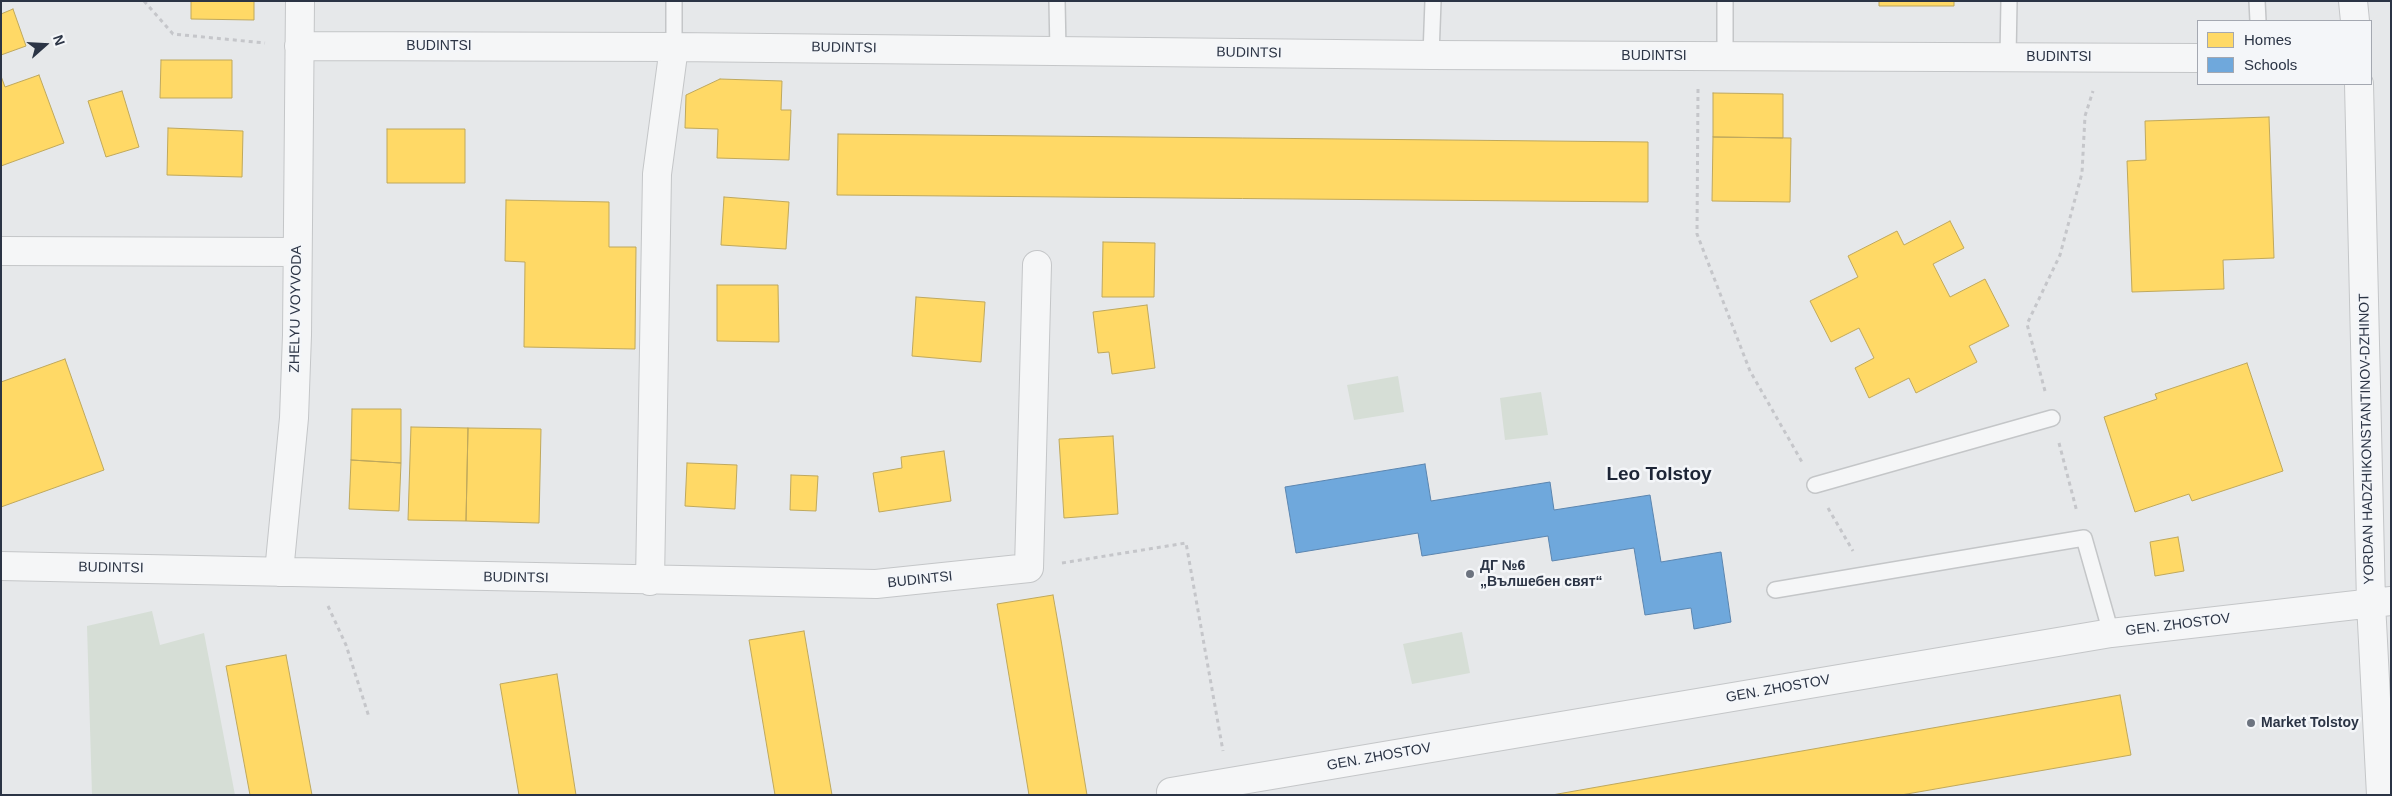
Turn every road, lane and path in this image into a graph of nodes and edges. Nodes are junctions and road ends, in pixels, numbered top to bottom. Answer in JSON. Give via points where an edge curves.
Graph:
{"nodes":[{"id":1,"x":144,"y":1,"type":"edge"},
{"id":2,"x":300,"y":1,"type":"edge"},
{"id":3,"x":674,"y":1,"type":"edge"},
{"id":4,"x":1057,"y":1,"type":"edge"},
{"id":5,"x":1433,"y":1,"type":"edge"},
{"id":6,"x":1725,"y":1,"type":"edge"},
{"id":7,"x":2009,"y":1,"type":"edge"},
{"id":8,"x":2258,"y":1,"type":"edge"},
{"id":9,"x":2353,"y":1,"type":"edge"},
{"id":10,"x":2258,"y":20,"type":"edge"},
{"id":11,"x":2355,"y":20,"type":"edge"},
{"id":12,"x":299,"y":46,"type":"junction"},
{"id":13,"x":674,"y":47,"type":"junction"},
{"id":14,"x":1058,"y":51,"type":"junction"},
{"id":15,"x":1431,"y":55,"type":"junction"},
{"id":16,"x":1698,"y":56,"type":"junction"},
{"id":17,"x":1725,"y":56,"type":"junction"},
{"id":18,"x":2008,"y":57,"type":"junction"},
{"id":19,"x":2103,"y":57,"type":"junction"},
{"id":20,"x":2197,"y":58,"type":"edge"},
{"id":21,"x":2359,"y":85,"type":"edge"},
{"id":22,"x":1,"y":251,"type":"edge"},
{"id":23,"x":296,"y":252,"type":"junction"},
{"id":24,"x":1037,"y":265,"type":"dead end"},
{"id":25,"x":2052,"y":418,"type":"junction"},
{"id":26,"x":1815,"y":485,"type":"junction"},
{"id":27,"x":2084,"y":538,"type":"junction"},
{"id":28,"x":1,"y":566,"type":"edge"},
{"id":29,"x":1029,"y":568,"type":"junction"},
{"id":30,"x":279,"y":572,"type":"junction"},
{"id":31,"x":310,"y":572,"type":"junction"},
{"id":32,"x":1866,"y":574,"type":"junction"},
{"id":33,"x":650,"y":581,"type":"junction"},
{"id":34,"x":1775,"y":590,"type":"dead end"},
{"id":35,"x":2381,"y":602,"type":"edge"},
{"id":36,"x":2111,"y":633,"type":"junction"},
{"id":37,"x":369,"y":717,"type":"dead end"},
{"id":38,"x":1229,"y":782,"type":"junction"},
{"id":39,"x":1172,"y":795,"type":"edge"},
{"id":40,"x":2381,"y":795,"type":"edge"}],
"edges":[{"from":1,"to":12,"type":"path","via":[[173,34]]},
{"from":2,"to":12,"type":"street","name":"ZHELYU VOYVODA"},
{"from":3,"to":13,"type":"lane"},
{"from":4,"to":14,"type":"lane"},
{"from":5,"to":15,"type":"lane"},
{"from":6,"to":17,"type":"lane"},
{"from":7,"to":18,"type":"lane"},
{"from":8,"to":10,"type":"lane"},
{"from":9,"to":11,"type":"street"},
{"from":12,"to":13,"type":"street","name":"BUDINTSI"},
{"from":12,"to":23,"type":"street","name":"ZHELYU VOYVODA"},
{"from":13,"to":14,"type":"street","name":"BUDINTSI"},
{"from":13,"to":33,"type":"street","via":[[657,174]]},
{"from":14,"to":15,"type":"street","name":"BUDINTSI"},
{"from":15,"to":16,"type":"street","name":"BUDINTSI"},
{"from":16,"to":17,"type":"street","name":"BUDINTSI"},
{"from":16,"to":26,"type":"path","via":[[1697,234],[1750,371]]},
{"from":17,"to":18,"type":"street","name":"BUDINTSI"},
{"from":18,"to":19,"type":"street","name":"BUDINTSI"},
{"from":19,"to":20,"type":"street","name":"BUDINTSI"},
{"from":19,"to":25,"type":"path","via":[[2086,116],[2082,173],[2060,255],[2027,324]]},
{"from":21,"to":35,"type":"street","name":"YORDAN HADZHIKONSTANTINOV-DZHINOT"},
{"from":22,"to":23,"type":"street"},
{"from":23,"to":30,"type":"street","name":"ZHELYU VOYVODA","via":[[294,418]]},
{"from":24,"to":29,"type":"street"},
{"from":25,"to":26,"type":"lane"},
{"from":25,"to":27,"type":"path"},
{"from":26,"to":32,"type":"path"},
{"from":27,"to":32,"type":"lane"},
{"from":27,"to":36,"type":"lane"},
{"from":28,"to":30,"type":"street","name":"BUDINTSI"},
{"from":29,"to":33,"type":"street","name":"BUDINTSI","via":[[876,584]]},
{"from":29,"to":38,"type":"path","via":[[1186,543]]},
{"from":30,"to":31,"type":"street","name":"BUDINTSI"},
{"from":31,"to":33,"type":"street","name":"BUDINTSI"},
{"from":31,"to":37,"type":"path","via":[[346,645]]},
{"from":32,"to":34,"type":"lane"},
{"from":35,"to":36,"type":"street","name":"GEN. ZHOSTOV"},
{"from":35,"to":40,"type":"street","name":"YORDAN HADZHIKONSTANTINOV-DZHINOT"},
{"from":36,"to":38,"type":"street","name":"GEN. ZHOSTOV"},
{"from":38,"to":39,"type":"street","name":"GEN. ZHOSTOV","via":[[1171,792]]}]}
